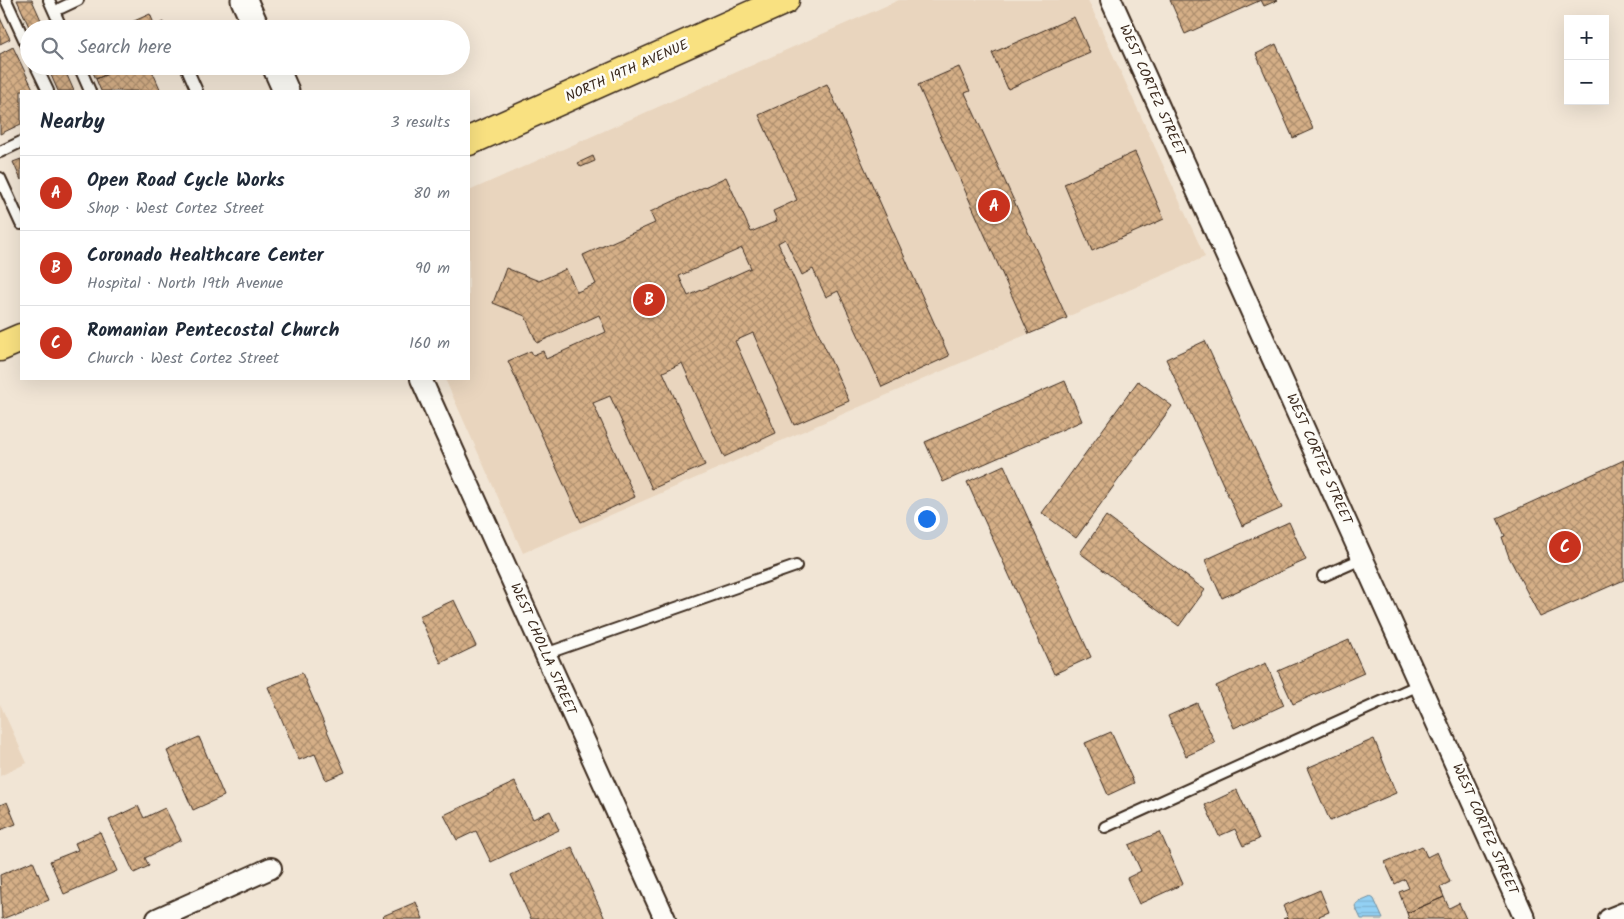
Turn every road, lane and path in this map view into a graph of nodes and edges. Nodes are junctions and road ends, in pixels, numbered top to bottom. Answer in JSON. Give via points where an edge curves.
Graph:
{"nodes":[{"id":1,"x":6,"y":0,"type":"edge"},
{"id":2,"x":49,"y":0,"type":"edge"},
{"id":3,"x":78,"y":0,"type":"edge"},
{"id":4,"x":244,"y":0,"type":"edge"},
{"id":5,"x":785,"y":0,"type":"edge"},
{"id":6,"x":1111,"y":0,"type":"edge"},
{"id":7,"x":61,"y":8,"type":"dead end"},
{"id":8,"x":58,"y":20,"type":"edge"},
{"id":9,"x":253,"y":20,"type":"edge"},
{"id":10,"x":20,"y":30,"type":"edge"},
{"id":11,"x":40,"y":75,"type":"edge"},
{"id":12,"x":83,"y":75,"type":"edge"},
{"id":13,"x":190,"y":75,"type":"edge"},
{"id":14,"x":278,"y":75,"type":"edge"},
{"id":15,"x":48,"y":90,"type":"edge"},
{"id":16,"x":90,"y":90,"type":"edge"},
{"id":17,"x":197,"y":90,"type":"edge"},
{"id":18,"x":286,"y":90,"type":"edge"},
{"id":19,"x":470,"y":141,"type":"edge"},
{"id":20,"x":20,"y":142,"type":"edge"},
{"id":21,"x":0,"y":152,"type":"edge"},
{"id":22,"x":0,"y":178,"type":"edge"},
{"id":23,"x":20,"y":222,"type":"edge"},
{"id":24,"x":20,"y":338,"type":"edge"},
{"id":25,"x":0,"y":347,"type":"edge"},
{"id":26,"x":421,"y":380,"type":"edge"},
{"id":27,"x":1364,"y":558,"type":"junction"},
{"id":28,"x":796,"y":566,"type":"dead end"},
{"id":29,"x":1323,"y":576,"type":"dead end"},
{"id":30,"x":546,"y":654,"type":"junction"},
{"id":31,"x":1421,"y":684,"type":"junction"},
{"id":32,"x":1105,"y":827,"type":"dead end"},
{"id":33,"x":271,"y":868,"type":"dead end"},
{"id":34,"x":1624,"y":913,"type":"edge"},
{"id":35,"x":157,"y":919,"type":"edge"},
{"id":36,"x":665,"y":919,"type":"edge"},
{"id":37,"x":1525,"y":919,"type":"edge"},
{"id":38,"x":1609,"y":919,"type":"edge"}],
"edges":[{"from":1,"to":10,"type":"lane"},
{"from":2,"to":8,"type":"lane"},
{"from":3,"to":7,"type":"lane"},
{"from":4,"to":9,"type":"street"},
{"from":5,"to":19,"type":"main road","name":"NORTH 19TH AVENUE"},
{"from":6,"to":27,"type":"street","name":"WEST CORTEZ STREET"},
{"from":11,"to":15,"type":"lane"},
{"from":12,"to":16,"type":"lane"},
{"from":13,"to":17,"type":"lane"},
{"from":14,"to":18,"type":"street"},
{"from":20,"to":21,"type":"lane"},
{"from":22,"to":23,"type":"lane"},
{"from":24,"to":25,"type":"main road"},
{"from":26,"to":30,"type":"street","name":"WEST CHOLLA STREET"},
{"from":27,"to":29,"type":"lane"},
{"from":27,"to":31,"type":"street","name":"WEST CORTEZ STREET"},
{"from":28,"to":30,"type":"lane"},
{"from":30,"to":36,"type":"street","name":"WEST CHOLLA STREET"},
{"from":31,"to":32,"type":"lane"},
{"from":31,"to":37,"type":"street","name":"WEST CORTEZ STREET"},
{"from":33,"to":35,"type":"street"},
{"from":34,"to":38,"type":"street"}]}
